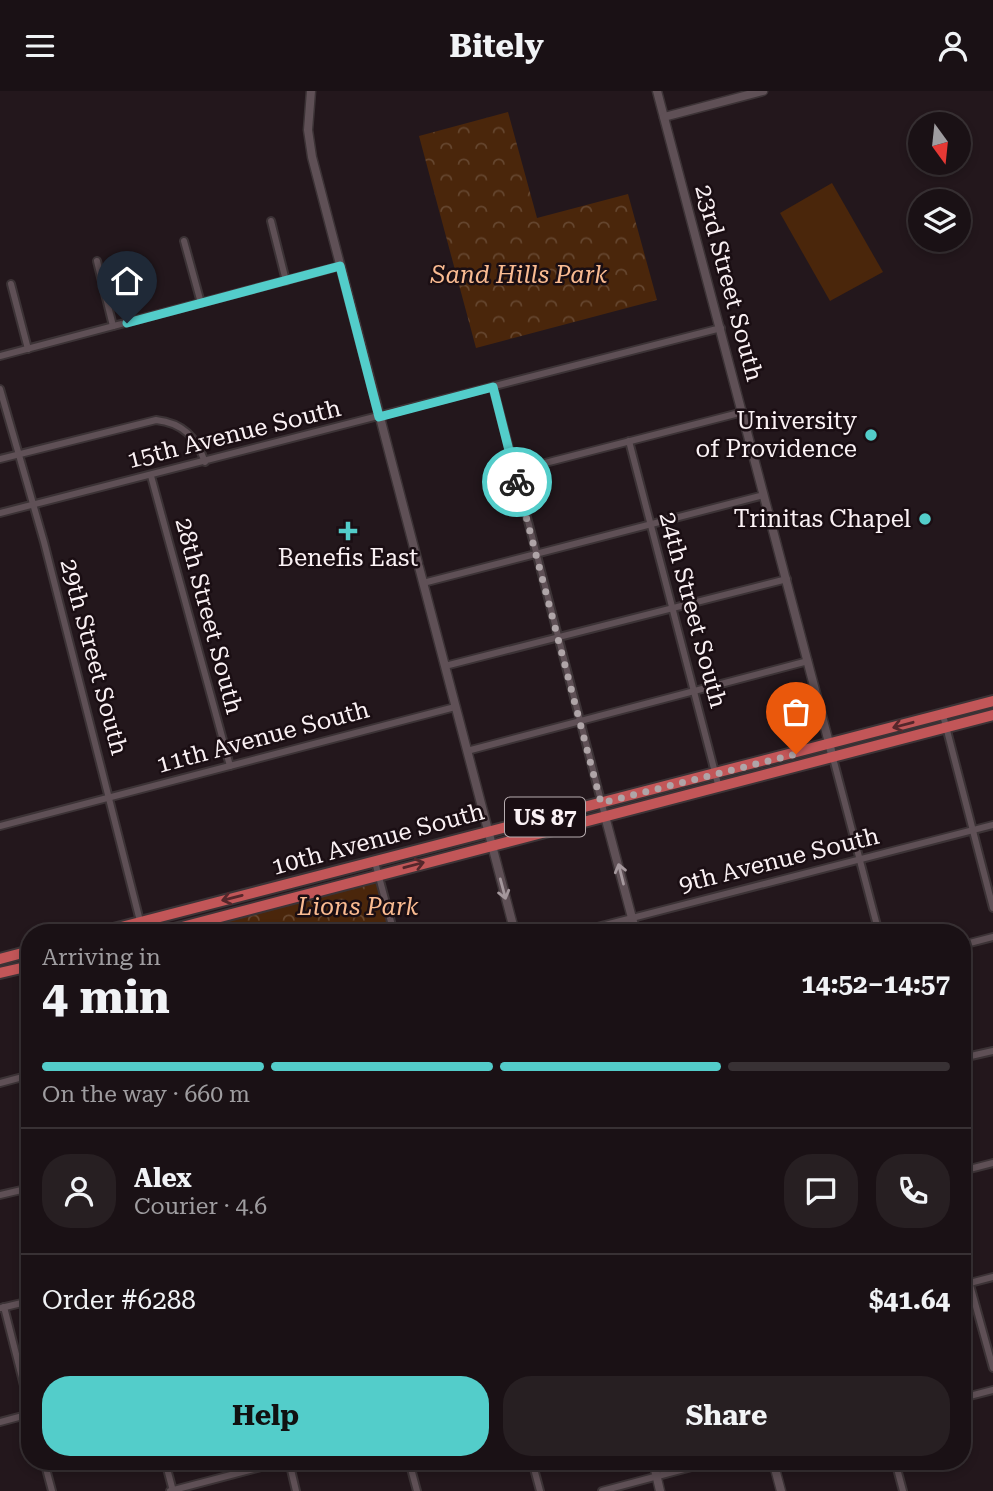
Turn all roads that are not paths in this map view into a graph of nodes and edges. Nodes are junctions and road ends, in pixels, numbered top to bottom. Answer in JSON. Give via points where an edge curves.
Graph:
{"nodes":[{"id":1,"x":311,"y":91,"type":"edge"},
{"id":2,"x":657,"y":91,"type":"edge"},
{"id":3,"x":763,"y":91,"type":"edge"},
{"id":4,"x":664,"y":117,"type":"junction"},
{"id":5,"x":271,"y":221,"type":"dead end"},
{"id":6,"x":184,"y":240,"type":"dead end"},
{"id":7,"x":97,"y":261,"type":"dead end"},
{"id":8,"x":340,"y":266,"type":"junction"},
{"id":9,"x":286,"y":281,"type":"junction"},
{"id":10,"x":11,"y":284,"type":"dead end"},
{"id":11,"x":201,"y":303,"type":"junction"},
{"id":12,"x":113,"y":326,"type":"junction"},
{"id":13,"x":721,"y":328,"type":"junction"},
{"id":14,"x":27,"y":349,"type":"junction"},
{"id":15,"x":0,"y":356,"type":"edge"},
{"id":16,"x":493,"y":387,"type":"junction"},
{"id":17,"x":0,"y":389,"type":"edge"},
{"id":18,"x":743,"y":412,"type":"junction"},
{"id":19,"x":379,"y":417,"type":"junction"},
{"id":20,"x":629,"y":442,"type":"junction"},
{"id":21,"x":18,"y":454,"type":"junction"},
{"id":22,"x":0,"y":459,"type":"edge"},
{"id":23,"x":205,"y":462,"type":"junction"},
{"id":24,"x":514,"y":471,"type":"junction"},
{"id":25,"x":151,"y":476,"type":"junction"},
{"id":26,"x":764,"y":495,"type":"junction"},
{"id":27,"x":33,"y":506,"type":"junction"},
{"id":28,"x":0,"y":513,"type":"edge"},
{"id":29,"x":650,"y":524,"type":"junction"},
{"id":30,"x":536,"y":554,"type":"junction"},
{"id":31,"x":787,"y":579,"type":"junction"},
{"id":32,"x":423,"y":583,"type":"junction"},
{"id":33,"x":672,"y":608,"type":"junction"},
{"id":34,"x":558,"y":637,"type":"junction"},
{"id":35,"x":808,"y":661,"type":"junction"},
{"id":36,"x":445,"y":666,"type":"junction"},
{"id":37,"x":694,"y":692,"type":"junction"},
{"id":38,"x":993,"y":701,"type":"edge"},
{"id":39,"x":455,"y":706,"type":"junction"},
{"id":40,"x":943,"y":715,"type":"junction"},
{"id":41,"x":993,"y":715,"type":"edge"},
{"id":42,"x":580,"y":721,"type":"junction"},
{"id":43,"x":946,"y":727,"type":"junction"},
{"id":44,"x":829,"y":745,"type":"junction"},
{"id":45,"x":467,"y":751,"type":"junction"},
{"id":46,"x":833,"y":758,"type":"junction"},
{"id":47,"x":230,"y":766,"type":"junction"},
{"id":48,"x":715,"y":775,"type":"junction"},
{"id":49,"x":719,"y":788,"type":"junction"},
{"id":50,"x":110,"y":796,"type":"junction"},
{"id":51,"x":601,"y":803,"type":"junction"},
{"id":52,"x":605,"y":816,"type":"junction"},
{"id":53,"x":993,"y":825,"type":"edge"},
{"id":54,"x":0,"y":826,"type":"edge"},
{"id":55,"x":974,"y":830,"type":"junction"},
{"id":56,"x":488,"y":831,"type":"junction"},
{"id":57,"x":491,"y":845,"type":"junction"},
{"id":58,"x":859,"y":859,"type":"junction"},
{"id":59,"x":375,"y":862,"type":"junction"},
{"id":60,"x":379,"y":875,"type":"junction"},
{"id":61,"x":993,"y":908,"type":"edge"},
{"id":62,"x":632,"y":918,"type":"junction"},
{"id":63,"x":140,"y":921,"type":"junction"},
{"id":64,"x":130,"y":924,"type":"edge"},
{"id":65,"x":142,"y":924,"type":"edge"},
{"id":66,"x":193,"y":924,"type":"edge"},
{"id":67,"x":392,"y":924,"type":"edge"},
{"id":68,"x":513,"y":924,"type":"edge"},
{"id":69,"x":609,"y":924,"type":"edge"},
{"id":70,"x":634,"y":924,"type":"edge"},
{"id":71,"x":877,"y":924,"type":"edge"},
{"id":72,"x":993,"y":937,"type":"edge"},
{"id":73,"x":971,"y":943,"type":"edge"},
{"id":74,"x":21,"y":953,"type":"edge"},
{"id":75,"x":0,"y":959,"type":"edge"},
{"id":76,"x":21,"y":968,"type":"edge"},
{"id":77,"x":0,"y":974,"type":"edge"},
{"id":78,"x":993,"y":1051,"type":"edge"},
{"id":79,"x":971,"y":1056,"type":"edge"},
{"id":80,"x":21,"y":1077,"type":"edge"},
{"id":81,"x":0,"y":1083,"type":"edge"},
{"id":82,"x":993,"y":1163,"type":"edge"},
{"id":83,"x":971,"y":1169,"type":"edge"},
{"id":84,"x":21,"y":1190,"type":"edge"},
{"id":85,"x":0,"y":1195,"type":"edge"},
{"id":86,"x":993,"y":1277,"type":"edge"},
{"id":87,"x":971,"y":1283,"type":"edge"},
{"id":88,"x":971,"y":1300,"type":"edge"},
{"id":89,"x":21,"y":1303,"type":"edge"},
{"id":90,"x":2,"y":1308,"type":"edge"},
{"id":91,"x":993,"y":1368,"type":"edge"},
{"id":92,"x":21,"y":1378,"type":"edge"},
{"id":93,"x":993,"y":1389,"type":"edge"},
{"id":94,"x":971,"y":1395,"type":"edge"},
{"id":95,"x":21,"y":1414,"type":"edge"},
{"id":96,"x":0,"y":1422,"type":"edge"},
{"id":97,"x":46,"y":1470,"type":"edge"},
{"id":98,"x":167,"y":1470,"type":"edge"},
{"id":99,"x":252,"y":1470,"type":"edge"},
{"id":100,"x":289,"y":1470,"type":"edge"},
{"id":101,"x":411,"y":1470,"type":"edge"},
{"id":102,"x":534,"y":1470,"type":"edge"},
{"id":103,"x":655,"y":1470,"type":"edge"},
{"id":104,"x":680,"y":1470,"type":"edge"},
{"id":105,"x":776,"y":1470,"type":"edge"},
{"id":106,"x":897,"y":1470,"type":"edge"},
{"id":107,"x":657,"y":1476,"type":"junction"},
{"id":108,"x":52,"y":1491,"type":"edge"},
{"id":109,"x":172,"y":1491,"type":"edge"},
{"id":110,"x":296,"y":1491,"type":"edge"},
{"id":111,"x":417,"y":1491,"type":"edge"},
{"id":112,"x":540,"y":1491,"type":"edge"},
{"id":113,"x":602,"y":1491,"type":"edge"},
{"id":114,"x":660,"y":1491,"type":"edge"},
{"id":115,"x":781,"y":1491,"type":"edge"},
{"id":116,"x":903,"y":1491,"type":"edge"}],
"edges":[{"from":1,"to":8,"type":"street","via":[[309,144]]},
{"from":2,"to":4,"type":"street","name":"23rd Street South"},
{"from":3,"to":4,"type":"street"},
{"from":4,"to":13,"type":"street","name":"23rd Street South"},
{"from":5,"to":9,"type":"street"},
{"from":6,"to":11,"type":"street"},
{"from":7,"to":12,"type":"street"},
{"from":8,"to":9,"type":"street"},
{"from":8,"to":19,"type":"street"},
{"from":9,"to":11,"type":"street"},
{"from":10,"to":14,"type":"street"},
{"from":11,"to":12,"type":"street"},
{"from":12,"to":14,"type":"street"},
{"from":13,"to":16,"type":"street","name":"15th Avenue South"},
{"from":13,"to":18,"type":"street","name":"23rd Street South"},
{"from":14,"to":15,"type":"street"},
{"from":16,"to":19,"type":"street","name":"15th Avenue South"},
{"from":16,"to":24,"type":"street"},
{"from":17,"to":21,"type":"street","name":"29th Street South"},
{"from":18,"to":20,"type":"street"},
{"from":18,"to":26,"type":"street","name":"23rd Street South"},
{"from":19,"to":23,"type":"street","name":"15th Avenue South"},
{"from":19,"to":32,"type":"street"},
{"from":20,"to":24,"type":"street"},
{"from":20,"to":29,"type":"street","name":"24th Street South"},
{"from":21,"to":22,"type":"street"},
{"from":21,"to":23,"type":"street","via":[[156,420],[183,428],[199,446]]},
{"from":21,"to":27,"type":"street","name":"29th Street South"},
{"from":23,"to":25,"type":"street","name":"15th Avenue South"},
{"from":24,"to":30,"type":"street"},
{"from":25,"to":27,"type":"street","name":"15th Avenue South"},
{"from":25,"to":47,"type":"street","name":"28th Street South"},
{"from":26,"to":29,"type":"street"},
{"from":26,"to":31,"type":"street","name":"23rd Street South"},
{"from":27,"to":28,"type":"street","name":"15th Avenue South"},
{"from":27,"to":50,"type":"street","name":"29th Street South"},
{"from":29,"to":30,"type":"street"},
{"from":29,"to":33,"type":"street","name":"24th Street South"},
{"from":30,"to":32,"type":"street"},
{"from":30,"to":34,"type":"street"},
{"from":31,"to":33,"type":"street"},
{"from":31,"to":35,"type":"street","name":"23rd Street South"},
{"from":32,"to":36,"type":"street"},
{"from":33,"to":34,"type":"street"},
{"from":33,"to":37,"type":"street","name":"24th Street South"},
{"from":34,"to":36,"type":"street"},
{"from":34,"to":42,"type":"street"},
{"from":35,"to":37,"type":"street"},
{"from":35,"to":44,"type":"street","name":"23rd Street South"},
{"from":36,"to":39,"type":"street"},
{"from":37,"to":42,"type":"street"},
{"from":37,"to":48,"type":"street","name":"24th Street South"},
{"from":38,"to":40,"type":"highway","name":"10th Avenue South","number":"US 87"},
{"from":39,"to":45,"type":"street"},
{"from":39,"to":47,"type":"street","name":"11th Avenue South"},
{"from":40,"to":43,"type":"street"},
{"from":40,"to":44,"type":"highway","name":"10th Avenue South","number":"US 87","one_way":true},
{"from":41,"to":43,"type":"highway","name":"10th Avenue South","number":"US 87"},
{"from":42,"to":45,"type":"street"},
{"from":42,"to":51,"type":"street"},
{"from":43,"to":46,"type":"highway","name":"10th Avenue South","number":"US 87"},
{"from":43,"to":55,"type":"street"},
{"from":44,"to":46,"type":"street","name":"23rd Street South"},
{"from":44,"to":48,"type":"highway","name":"10th Avenue South","number":"US 87"},
{"from":45,"to":56,"type":"street"},
{"from":46,"to":49,"type":"highway","name":"10th Avenue South","number":"US 87"},
{"from":46,"to":58,"type":"street","name":"23rd Street South"},
{"from":47,"to":50,"type":"street","name":"11th Avenue South"},
{"from":48,"to":49,"type":"street","name":"24th Street South"},
{"from":48,"to":51,"type":"highway","name":"10th Avenue South","number":"US 87"},
{"from":49,"to":52,"type":"highway","name":"10th Avenue South","number":"US 87"},
{"from":50,"to":54,"type":"street","name":"11th Avenue South"},
{"from":50,"to":63,"type":"street","name":"29th Street South"},
{"from":51,"to":52,"type":"street"},
{"from":51,"to":56,"type":"highway","name":"10th Avenue South","number":"US 87"},
{"from":52,"to":57,"type":"highway","name":"10th Avenue South","number":"US 87"},
{"from":62,"to":52,"type":"street","one_way":true},
{"from":53,"to":55,"type":"street","name":"9th Avenue South"},
{"from":55,"to":58,"type":"street","name":"9th Avenue South"},
{"from":55,"to":61,"type":"street"},
{"from":56,"to":57,"type":"street"},
{"from":56,"to":59,"type":"highway","name":"10th Avenue South","number":"US 87"},
{"from":60,"to":57,"type":"highway","name":"10th Avenue South","number":"US 87","one_way":true},
{"from":57,"to":68,"type":"street","one_way":true},
{"from":58,"to":62,"type":"street","name":"9th Avenue South"},
{"from":58,"to":71,"type":"street","name":"23rd Street South"},
{"from":59,"to":60,"type":"street"},
{"from":59,"to":63,"type":"highway","name":"10th Avenue South","number":"US 87","one_way":true},
{"from":60,"to":66,"type":"highway","name":"10th Avenue South","number":"US 87"},
{"from":60,"to":67,"type":"street"},
{"from":62,"to":69,"type":"street","name":"9th Avenue South"},
{"from":62,"to":70,"type":"street"},
{"from":63,"to":64,"type":"highway","name":"10th Avenue South","number":"US 87"},
{"from":63,"to":65,"type":"street","name":"29th Street South"},
{"from":72,"to":73,"type":"street"},
{"from":74,"to":75,"type":"highway"},
{"from":76,"to":77,"type":"highway"},
{"from":78,"to":79,"type":"street"},
{"from":80,"to":81,"type":"street"},
{"from":82,"to":83,"type":"street"},
{"from":84,"to":85,"type":"street"},
{"from":86,"to":87,"type":"street"},
{"from":88,"to":91,"type":"street"},
{"from":89,"to":90,"type":"street"},
{"from":90,"to":92,"type":"street"},
{"from":93,"to":94,"type":"street"},
{"from":95,"to":96,"type":"street"},
{"from":97,"to":108,"type":"street"},
{"from":98,"to":109,"type":"street"},
{"from":99,"to":109,"type":"street"},
{"from":100,"to":110,"type":"street"},
{"from":101,"to":111,"type":"street"},
{"from":102,"to":112,"type":"street"},
{"from":103,"to":107,"type":"street"},
{"from":104,"to":107,"type":"street"},
{"from":105,"to":115,"type":"street"},
{"from":106,"to":116,"type":"street"},
{"from":107,"to":113,"type":"street"},
{"from":107,"to":114,"type":"street"}]}
